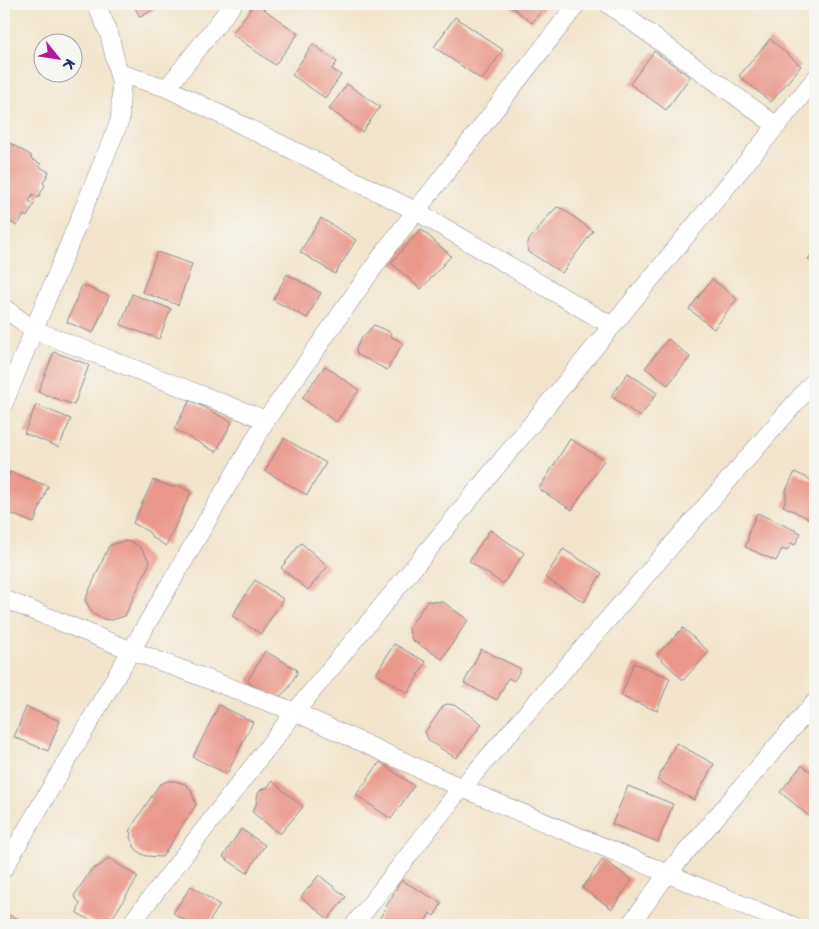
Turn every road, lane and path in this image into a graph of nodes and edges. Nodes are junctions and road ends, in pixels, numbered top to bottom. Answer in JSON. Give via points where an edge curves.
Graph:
{"nodes":[{"id":1,"x":96,"y":4,"type":"edge"},
{"id":2,"x":233,"y":4,"type":"edge"},
{"id":3,"x":577,"y":4,"type":"edge"},
{"id":4,"x":608,"y":4,"type":"edge"},
{"id":5,"x":119,"y":73,"type":"junction"},
{"id":6,"x":815,"y":78,"type":"edge"},
{"id":7,"x":167,"y":88,"type":"junction"},
{"id":8,"x":777,"y":126,"type":"junction"},
{"id":9,"x":416,"y":211,"type":"junction"},
{"id":10,"x":4,"y":308,"type":"edge"},
{"id":11,"x":612,"y":326,"type":"junction"},
{"id":12,"x":34,"y":330,"type":"junction"},
{"id":13,"x":815,"y":380,"type":"edge"},
{"id":14,"x":4,"y":403,"type":"edge"},
{"id":15,"x":266,"y":420,"type":"junction"},
{"id":16,"x":4,"y":599,"type":"edge"},
{"id":17,"x":130,"y":650,"type":"junction"},
{"id":18,"x":815,"y":702,"type":"edge"},
{"id":19,"x":295,"y":712,"type":"junction"},
{"id":20,"x":462,"y":788,"type":"junction"},
{"id":21,"x":4,"y":868,"type":"edge"},
{"id":22,"x":668,"y":874,"type":"junction"},
{"id":23,"x":130,"y":925,"type":"edge"},
{"id":24,"x":354,"y":925,"type":"edge"},
{"id":25,"x":630,"y":925,"type":"edge"},
{"id":26,"x":791,"y":925,"type":"edge"}],
"edges":[{"from":1,"to":5,"type":"street","via":[[109,33]]},
{"from":2,"to":7,"type":"street"},
{"from":3,"to":9,"type":"street"},
{"from":4,"to":8,"type":"street"},
{"from":5,"to":7,"type":"street"},
{"from":5,"to":12,"type":"street","via":[[120,120]]},
{"from":6,"to":8,"type":"street"},
{"from":7,"to":9,"type":"street"},
{"from":8,"to":11,"type":"street"},
{"from":9,"to":11,"type":"street"},
{"from":9,"to":15,"type":"street"},
{"from":10,"to":12,"type":"street"},
{"from":11,"to":19,"type":"street"},
{"from":12,"to":14,"type":"street"},
{"from":12,"to":15,"type":"street"},
{"from":13,"to":20,"type":"street"},
{"from":15,"to":17,"type":"street"},
{"from":16,"to":17,"type":"street"},
{"from":17,"to":19,"type":"street"},
{"from":17,"to":21,"type":"street"},
{"from":18,"to":22,"type":"street"},
{"from":19,"to":20,"type":"street"},
{"from":19,"to":23,"type":"street"},
{"from":20,"to":22,"type":"street"},
{"from":20,"to":24,"type":"street"},
{"from":22,"to":25,"type":"street"},
{"from":22,"to":26,"type":"street"}]}
